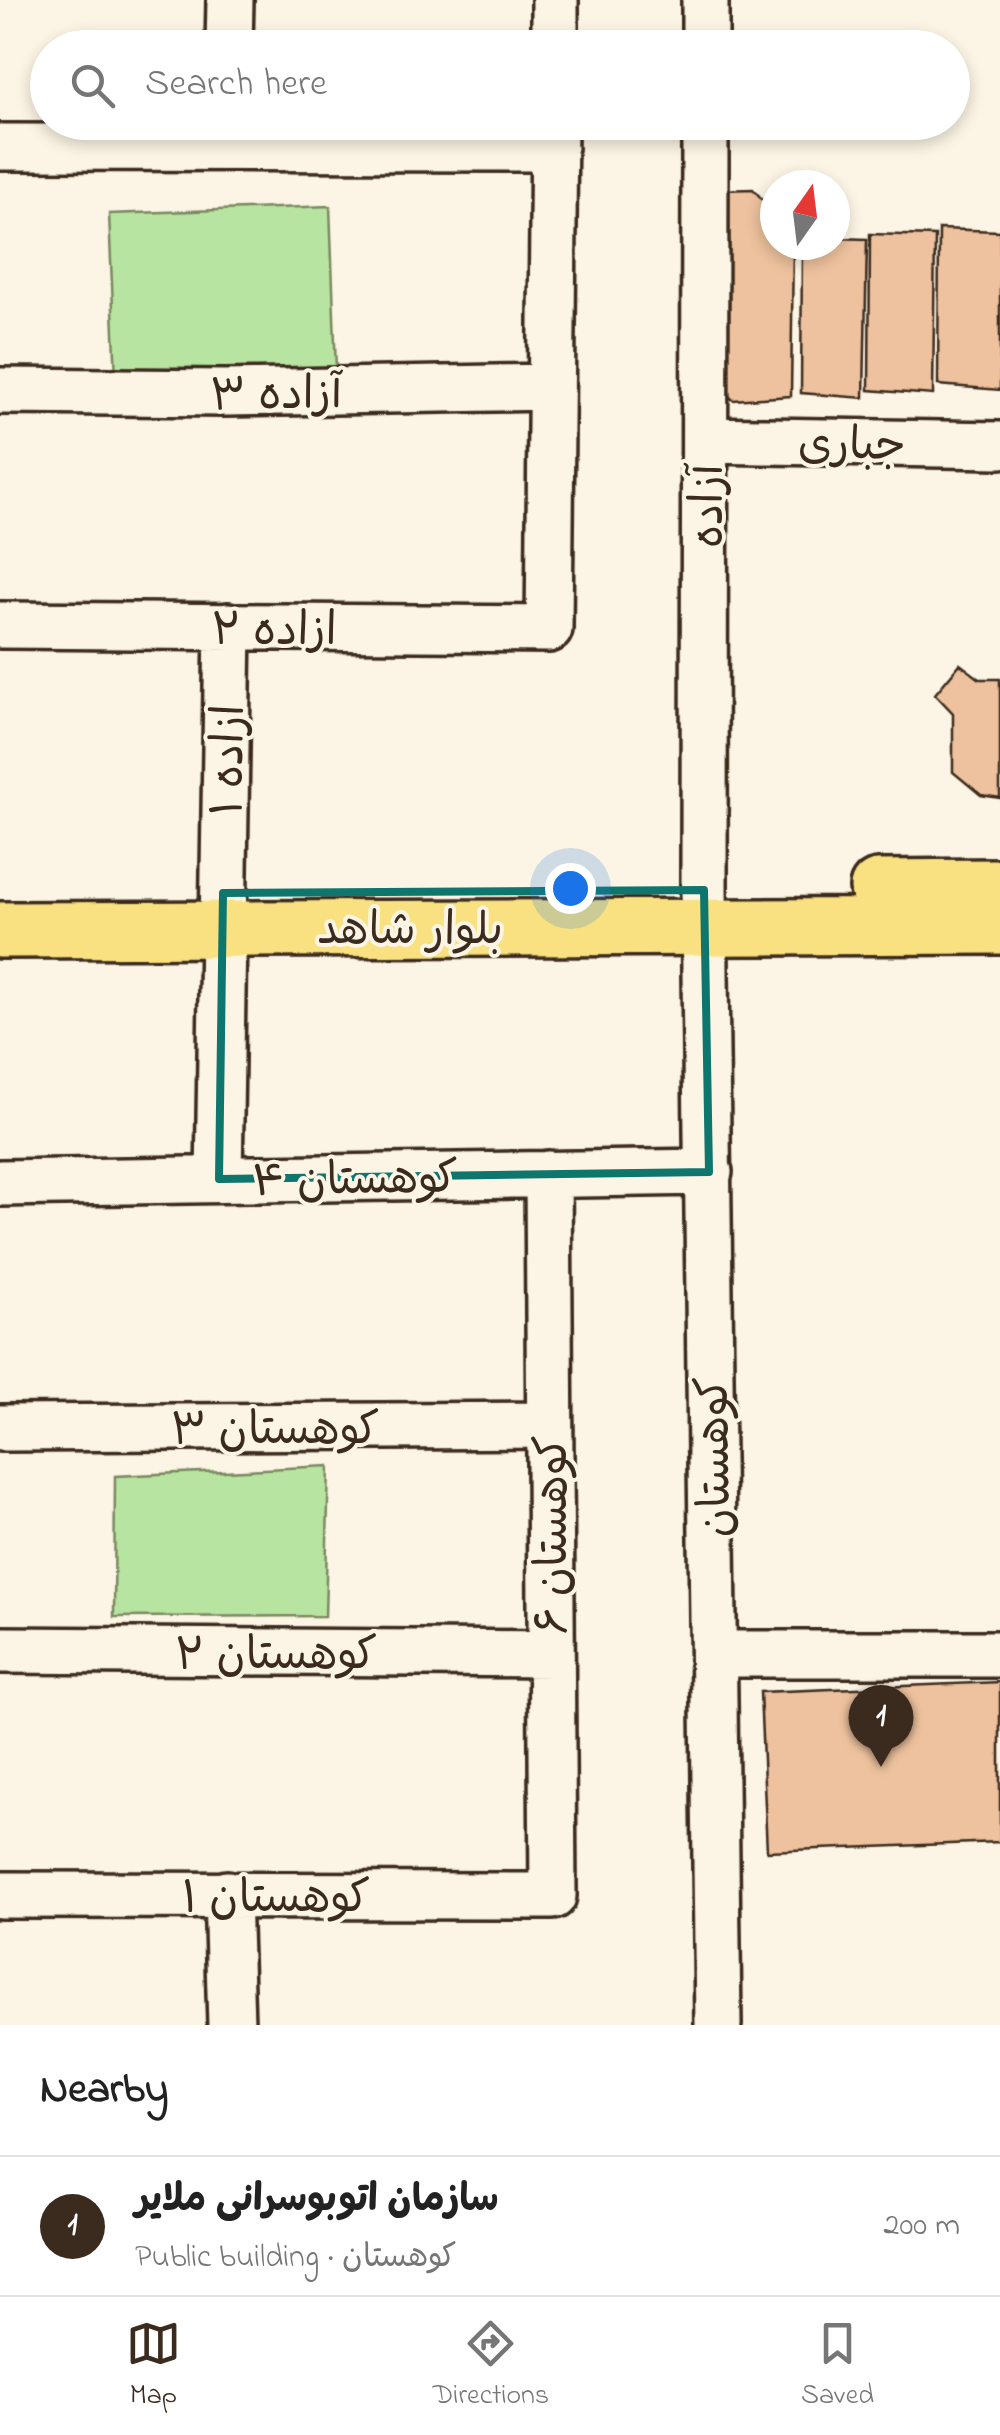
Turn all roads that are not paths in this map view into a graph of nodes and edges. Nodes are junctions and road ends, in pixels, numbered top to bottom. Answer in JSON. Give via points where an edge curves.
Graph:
{"nodes":[{"id":1,"x":230,"y":0,"type":"edge"},
{"id":2,"x":555,"y":0,"type":"edge"},
{"id":3,"x":705,"y":0,"type":"edge"},
{"id":4,"x":230,"y":30,"type":"edge"},
{"id":5,"x":555,"y":30,"type":"edge"},
{"id":6,"x":705,"y":30,"type":"edge"},
{"id":7,"x":134,"y":140,"type":"edge"},
{"id":8,"x":554,"y":140,"type":"edge"},
{"id":9,"x":705,"y":140,"type":"edge"},
{"id":10,"x":0,"y":147,"type":"edge"},
{"id":11,"x":551,"y":387,"type":"junction"},
{"id":12,"x":0,"y":391,"type":"edge"},
{"id":13,"x":704,"y":440,"type":"junction"},
{"id":14,"x":1000,"y":445,"type":"edge"},
{"id":15,"x":0,"y":624,"type":"edge"},
{"id":16,"x":228,"y":626,"type":"junction"},
{"id":17,"x":1000,"y":887,"type":"edge"},
{"id":18,"x":0,"y":895,"type":"edge"},
{"id":19,"x":705,"y":907,"type":"junction"},
{"id":20,"x":223,"y":911,"type":"junction"},
{"id":21,"x":1000,"y":926,"type":"edge"},
{"id":22,"x":0,"y":930,"type":"edge"},
{"id":23,"x":709,"y":1172,"type":"junction"},
{"id":24,"x":548,"y":1174,"type":"junction"},
{"id":25,"x":218,"y":1179,"type":"junction"},
{"id":26,"x":0,"y":1183,"type":"edge"},
{"id":27,"x":549,"y":1425,"type":"junction"},
{"id":28,"x":0,"y":1428,"type":"edge"},
{"id":29,"x":0,"y":1650,"type":"edge"},
{"id":30,"x":551,"y":1654,"type":"junction"},
{"id":31,"x":715,"y":1654,"type":"junction"},
{"id":32,"x":1000,"y":1654,"type":"edge"},
{"id":33,"x":0,"y":1894,"type":"edge"},
{"id":34,"x":227,"y":1894,"type":"junction"},
{"id":35,"x":553,"y":1896,"type":"joint"},
{"id":36,"x":232,"y":2025,"type":"edge"},
{"id":37,"x":718,"y":2025,"type":"edge"}],
"edges":[{"from":1,"to":4,"type":"street"},
{"from":2,"to":5,"type":"street"},
{"from":3,"to":6,"type":"street"},
{"from":7,"to":10,"type":"street"},
{"from":8,"to":11,"type":"street"},
{"from":9,"to":13,"type":"street","name":"آزاده"},
{"from":11,"to":12,"type":"street","name":"آزاده ۳"},
{"from":11,"to":16,"type":"street","name":"ازاده ۲","via":[[549,629]]},
{"from":13,"to":14,"type":"street","name":"جباری"},
{"from":13,"to":19,"type":"street","name":"آزاده"},
{"from":15,"to":16,"type":"street","name":"ازاده ۲"},
{"from":16,"to":20,"type":"street","name":"ازاده ۱"},
{"from":17,"to":19,"type":"main road","name":"بلوار شاهد"},
{"from":18,"to":20,"type":"main road","name":"بلوار شاهد"},
{"from":19,"to":20,"type":"main road","name":"بلوار شاهد"},
{"from":19,"to":21,"type":"main road","name":"بلوار شاهد"},
{"from":19,"to":23,"type":"street","name":"کوهستان"},
{"from":20,"to":22,"type":"main road","name":"بلوار شاهد"},
{"from":20,"to":25,"type":"street","name":"ازاده ۱"},
{"from":23,"to":24,"type":"street","name":"کوهستان ۴"},
{"from":23,"to":31,"type":"street","name":"کوهستان"},
{"from":24,"to":25,"type":"street","name":"کوهستان ۴"},
{"from":24,"to":27,"type":"street","name":"کوهستان ۶"},
{"from":25,"to":26,"type":"street","name":"کوهستان ۴"},
{"from":27,"to":28,"type":"street","name":"کوهستان ۳"},
{"from":27,"to":30,"type":"street","name":"کوهستان ۶"},
{"from":29,"to":30,"type":"street","name":"کوهستان ۲"},
{"from":30,"to":35,"type":"street","name":"کوهستان ۶"},
{"from":31,"to":32,"type":"street"},
{"from":31,"to":37,"type":"street","name":"کوهستان"},
{"from":33,"to":34,"type":"street","name":"کوهستان ۱"},
{"from":34,"to":35,"type":"street","name":"کوهستان ۱"},
{"from":34,"to":36,"type":"street"}]}
